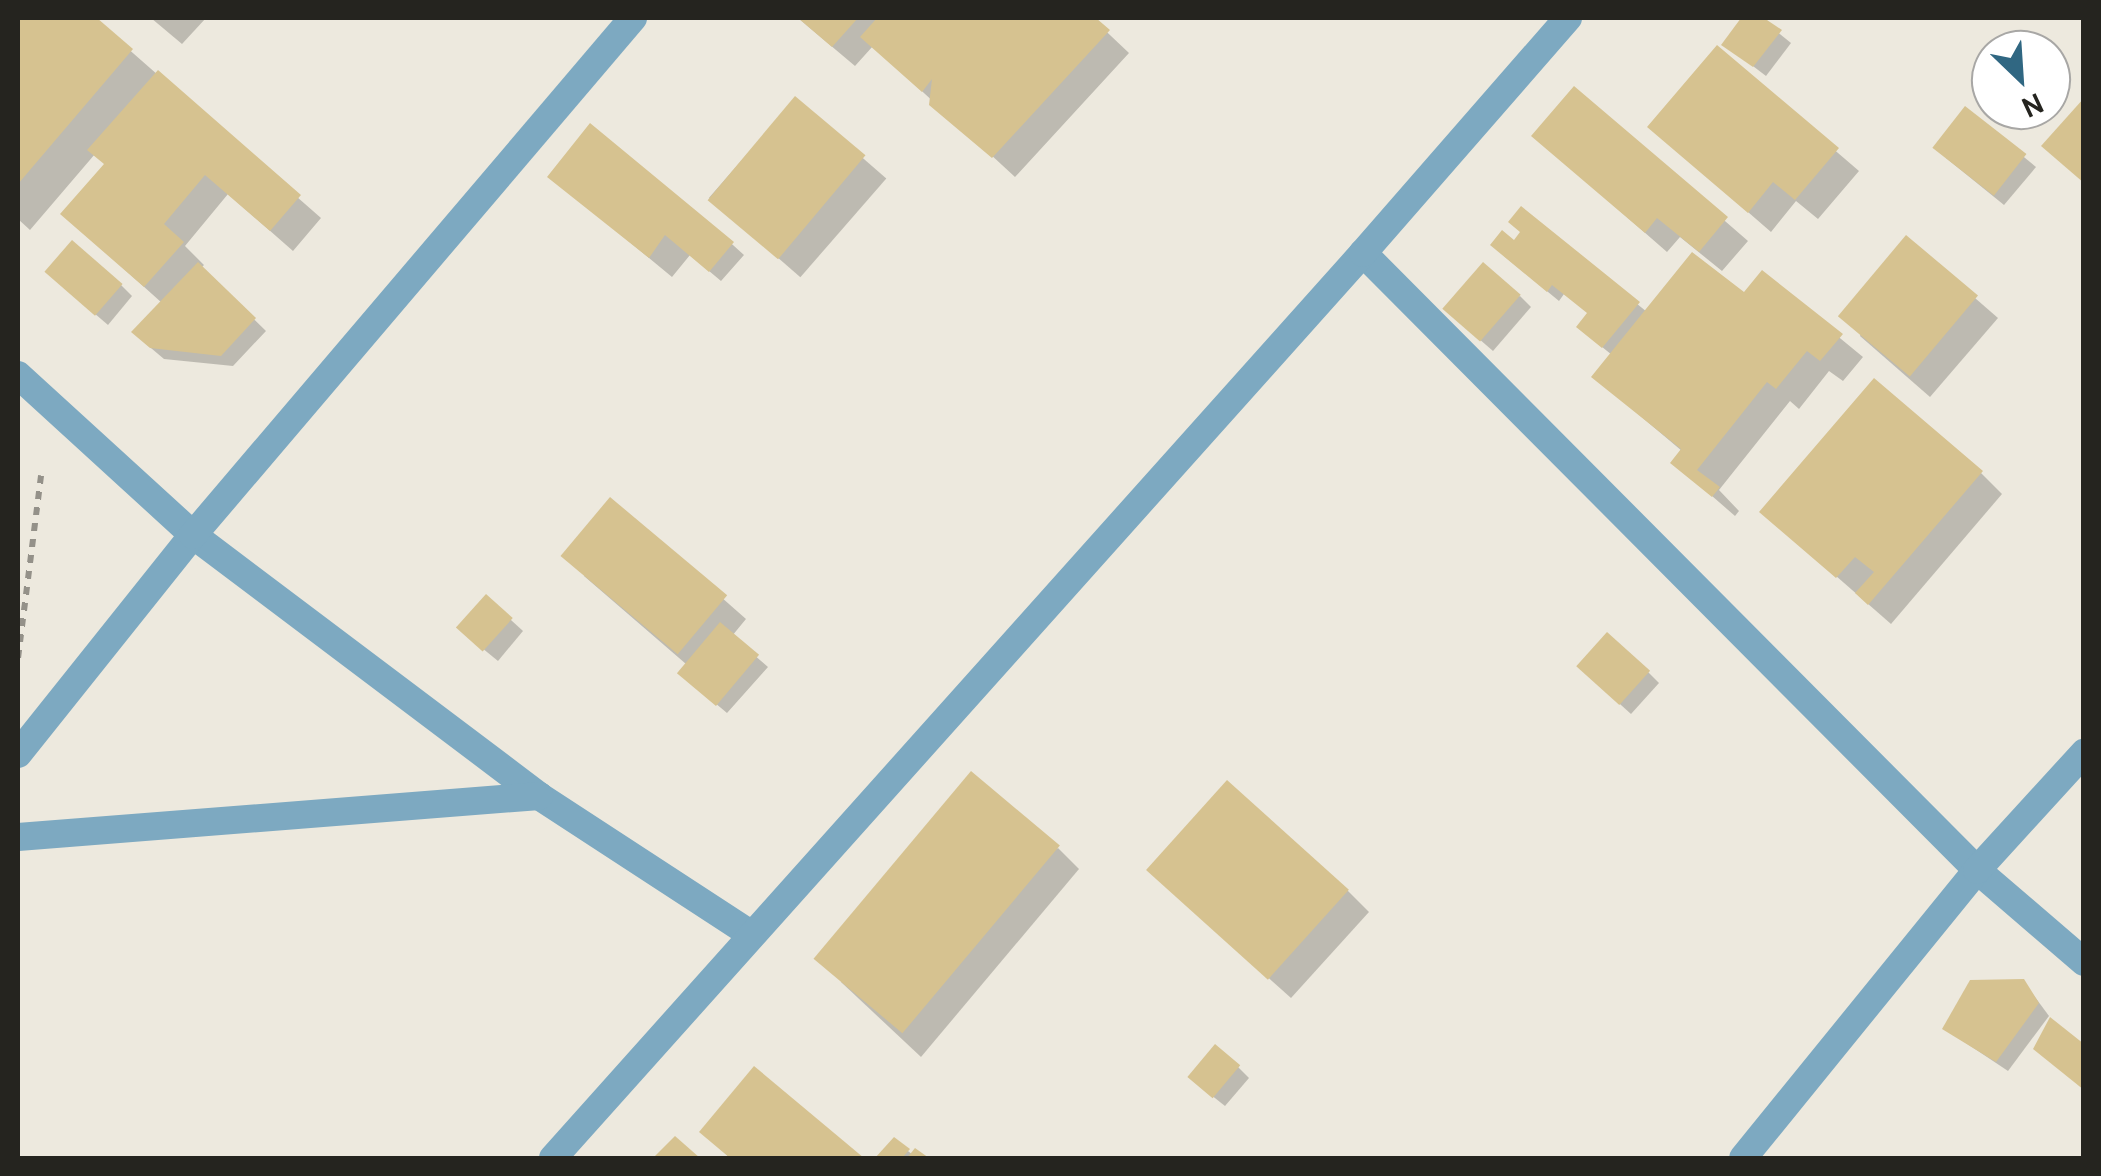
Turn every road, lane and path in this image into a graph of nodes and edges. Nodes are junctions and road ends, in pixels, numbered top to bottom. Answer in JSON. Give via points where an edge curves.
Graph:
{"nodes":[{"id":1,"x":634,"y":18,"type":"edge"},
{"id":2,"x":1568,"y":18,"type":"edge"},
{"id":3,"x":1363,"y":253,"type":"junction"},
{"id":4,"x":18,"y":374,"type":"edge"},
{"id":5,"x":50,"y":401,"type":"junction"},
{"id":6,"x":193,"y":534,"type":"junction"},
{"id":7,"x":18,"y":658,"type":"edge"},
{"id":8,"x":2084,"y":753,"type":"edge"},
{"id":9,"x":18,"y":754,"type":"edge"},
{"id":10,"x":539,"y":796,"type":"junction"},
{"id":11,"x":18,"y":838,"type":"edge"},
{"id":12,"x":1977,"y":870,"type":"junction"},
{"id":13,"x":752,"y":934,"type":"junction"},
{"id":14,"x":2084,"y":962,"type":"edge"},
{"id":15,"x":553,"y":1158,"type":"edge"},
{"id":16,"x":1743,"y":1158,"type":"edge"}],
"edges":[{"from":1,"to":6,"type":"street"},
{"from":2,"to":3,"type":"street"},
{"from":3,"to":12,"type":"street"},
{"from":3,"to":13,"type":"street"},
{"from":4,"to":5,"type":"street"},
{"from":5,"to":6,"type":"street"},
{"from":5,"to":7,"type":"path"},
{"from":6,"to":9,"type":"street"},
{"from":6,"to":10,"type":"street"},
{"from":8,"to":12,"type":"street"},
{"from":10,"to":11,"type":"street"},
{"from":10,"to":13,"type":"street"},
{"from":12,"to":14,"type":"street"},
{"from":12,"to":16,"type":"street"},
{"from":13,"to":15,"type":"street"}]}
